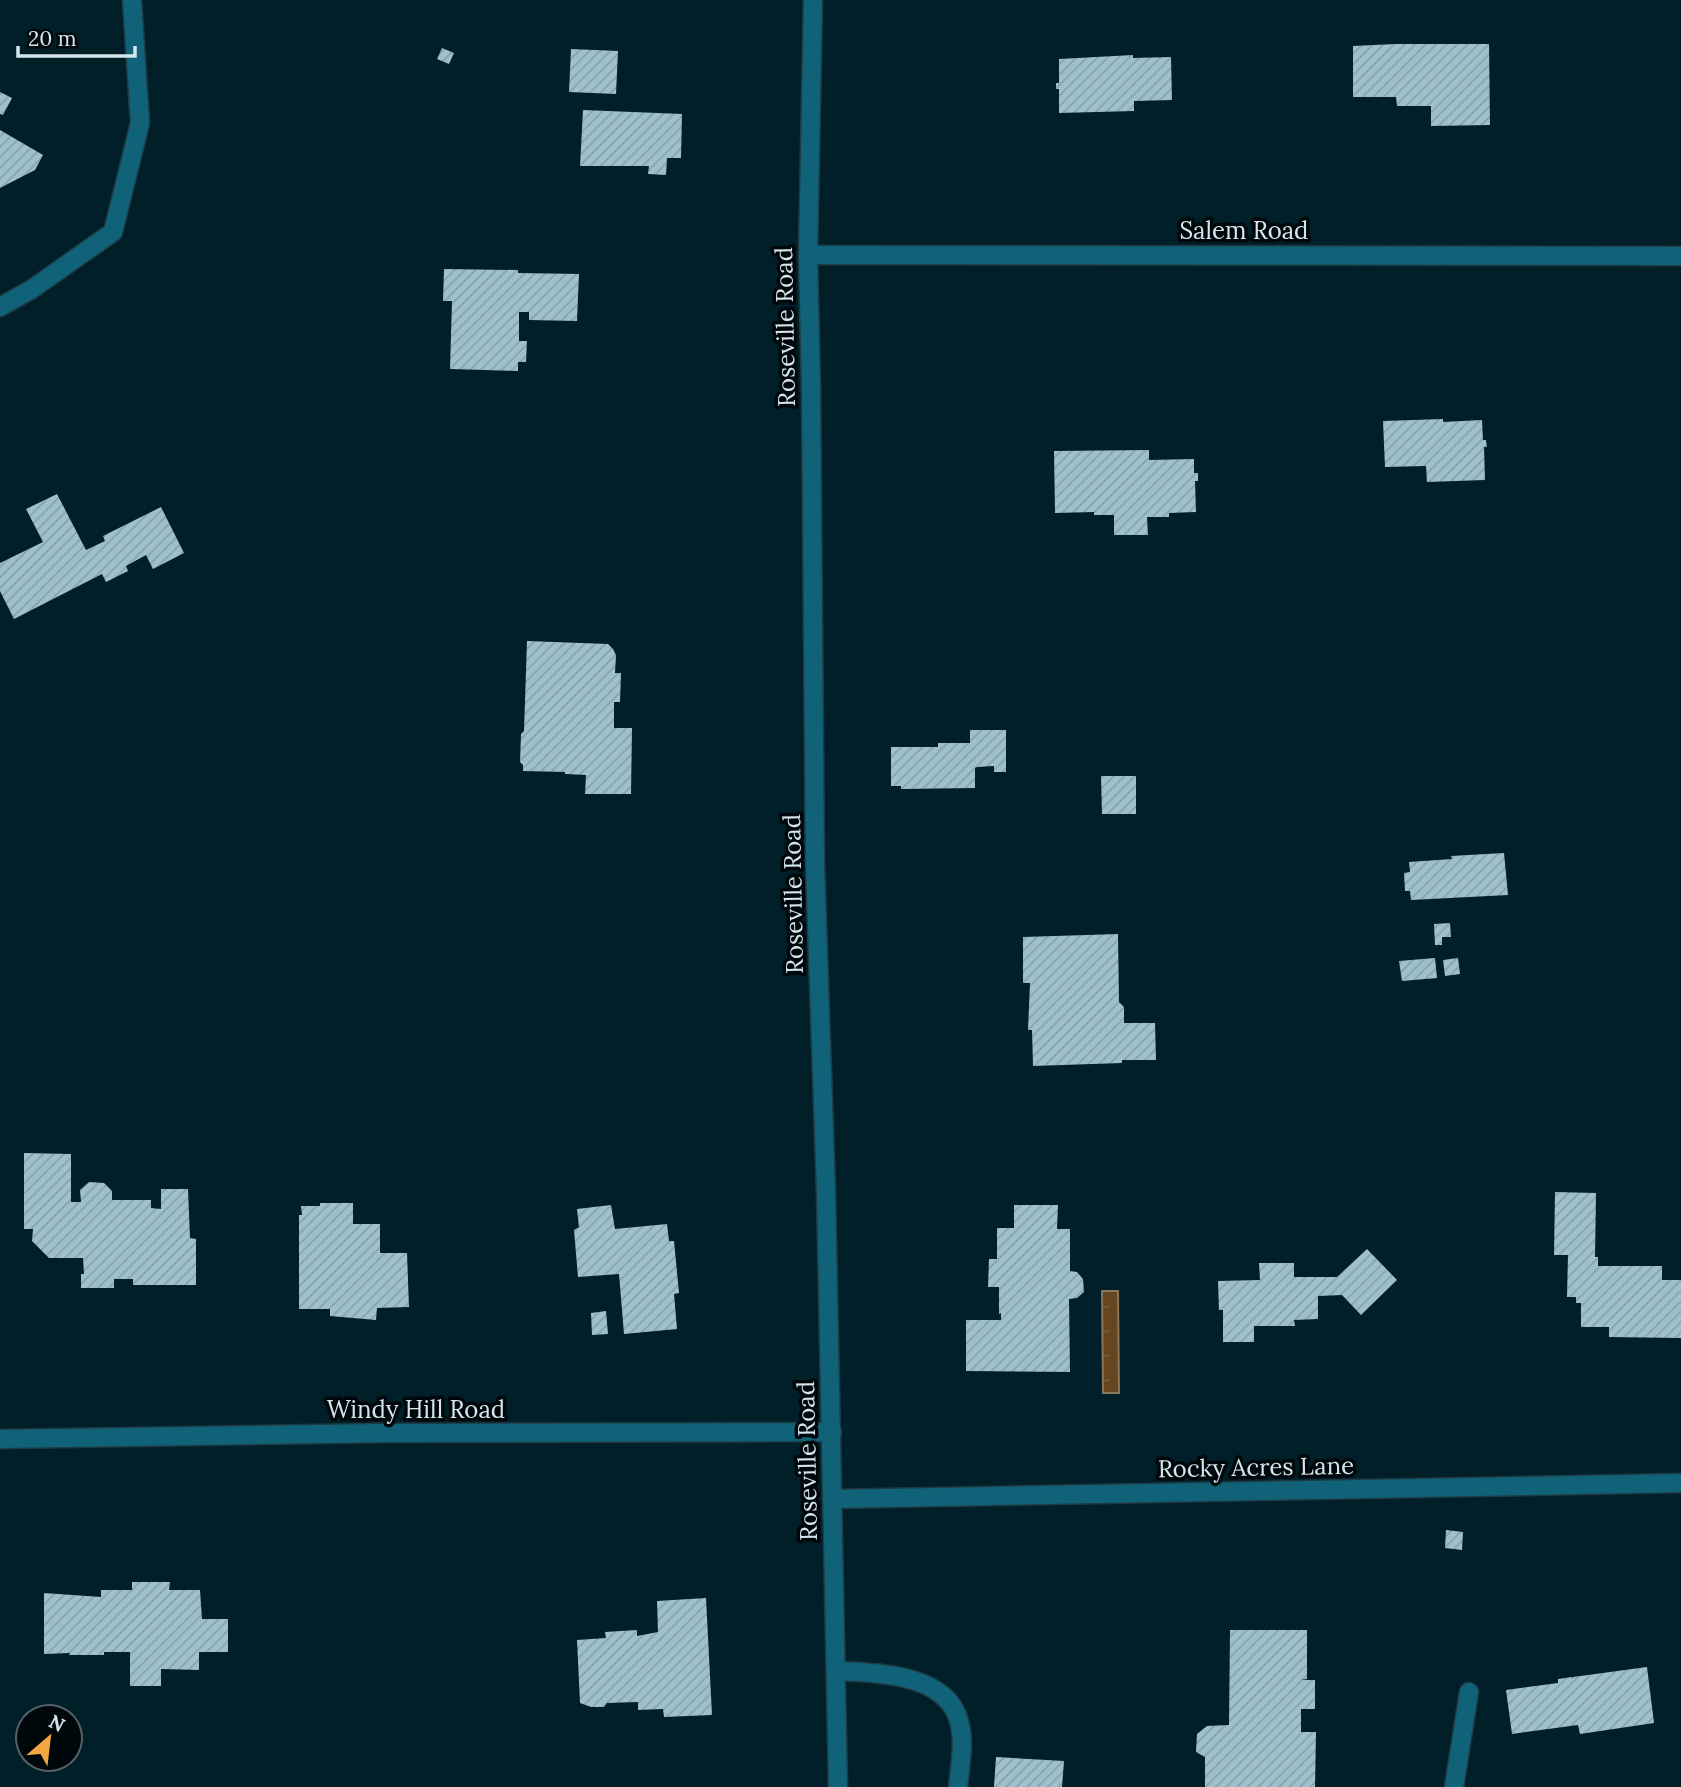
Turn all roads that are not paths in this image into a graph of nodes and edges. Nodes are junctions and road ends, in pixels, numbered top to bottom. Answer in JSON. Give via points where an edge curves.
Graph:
{"nodes":[{"id":1,"x":132,"y":0,"type":"edge"},
{"id":2,"x":813,"y":0,"type":"edge"},
{"id":3,"x":808,"y":255,"type":"junction"},
{"id":4,"x":1681,"y":256,"type":"edge"},
{"id":5,"x":0,"y":307,"type":"edge"},
{"id":6,"x":832,"y":1432,"type":"junction"},
{"id":7,"x":0,"y":1439,"type":"edge"},
{"id":8,"x":1681,"y":1483,"type":"edge"},
{"id":9,"x":832,"y":1499,"type":"junction"},
{"id":10,"x":836,"y":1671,"type":"junction"},
{"id":11,"x":1468,"y":1692,"type":"dead end"},
{"id":12,"x":838,"y":1787,"type":"edge"},
{"id":13,"x":958,"y":1787,"type":"edge"},
{"id":14,"x":1454,"y":1787,"type":"edge"}],
"edges":[{"from":1,"to":5,"type":"street","via":[[140,122],[113,232]]},
{"from":2,"to":3,"type":"street","name":"Roseville Road"},
{"from":3,"to":4,"type":"street","name":"Salem Road"},
{"from":3,"to":6,"type":"street","name":"Roseville Road","via":[[815,864]]},
{"from":6,"to":7,"type":"street","name":"Windy Hill Road"},
{"from":6,"to":9,"type":"street","name":"Roseville Road"},
{"from":8,"to":9,"type":"street","name":"Rocky Acres Lane"},
{"from":9,"to":10,"type":"street","name":"Roseville Road"},
{"from":10,"to":12,"type":"street","name":"Roseville Road"},
{"from":10,"to":13,"type":"street","via":[[904,1676],[945,1697],[955,1709],[962,1737]]},
{"from":11,"to":14,"type":"street"}]}
